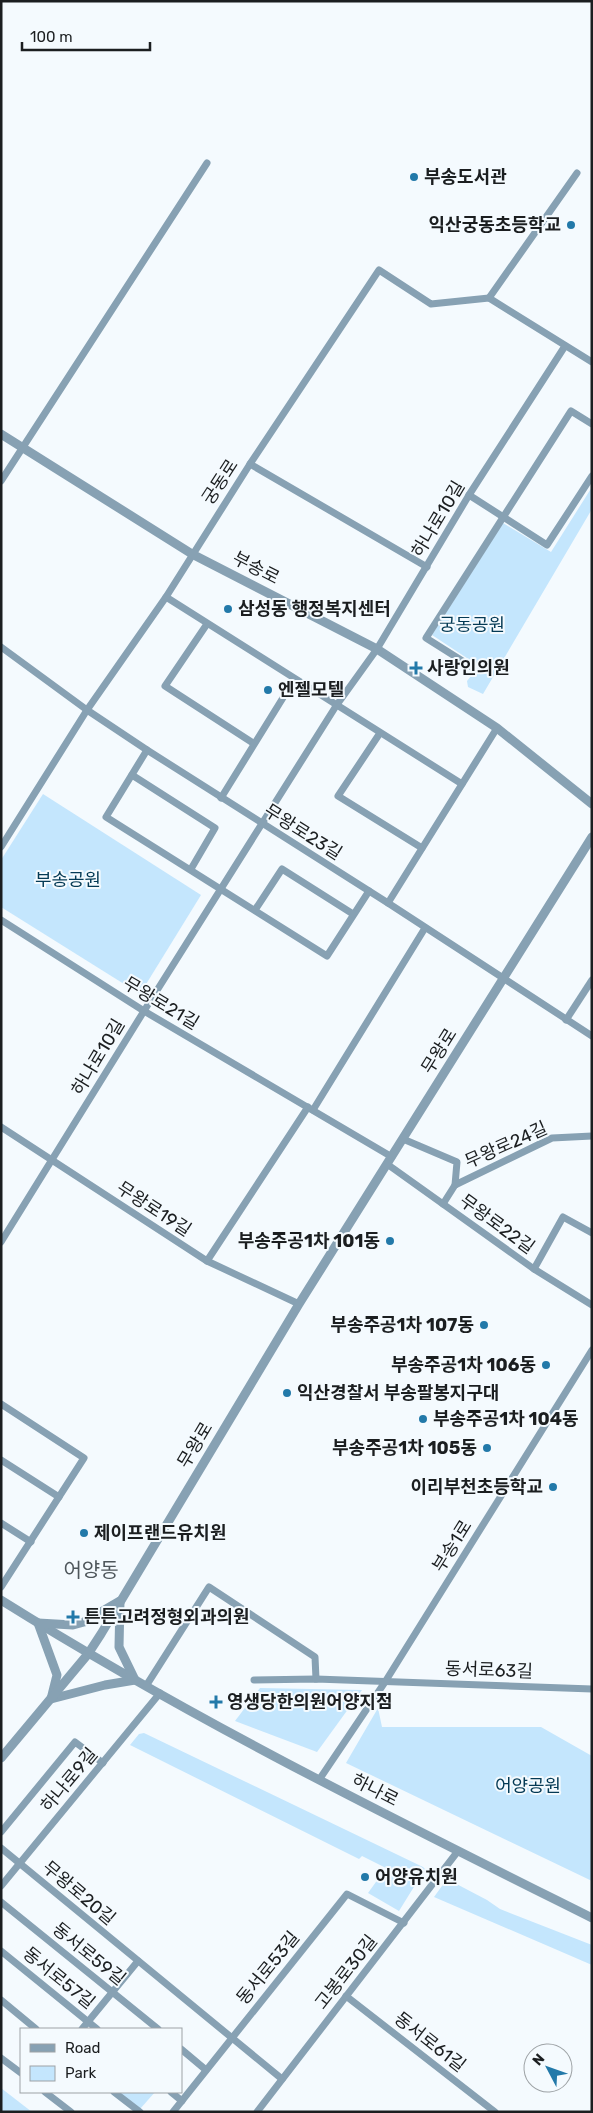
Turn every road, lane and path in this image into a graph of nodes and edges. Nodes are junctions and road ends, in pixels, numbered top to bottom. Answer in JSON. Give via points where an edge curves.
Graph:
{"nodes":[{"id":1,"x":207,"y":163,"type":"dead end"},
{"id":2,"x":576,"y":173,"type":"dead end"},
{"id":3,"x":490,"y":298,"type":"junction"},
{"id":4,"x":565,"y":346,"type":"junction"},
{"id":5,"x":592,"y":362,"type":"edge"},
{"id":6,"x":592,"y":424,"type":"edge"},
{"id":7,"x":1,"y":434,"type":"edge"},
{"id":8,"x":23,"y":448,"type":"junction"},
{"id":9,"x":250,"y":464,"type":"junction"},
{"id":10,"x":592,"y":476,"type":"edge"},
{"id":11,"x":1,"y":482,"type":"edge"},
{"id":12,"x":469,"y":495,"type":"junction"},
{"id":13,"x":503,"y":517,"type":"junction"},
{"id":14,"x":192,"y":554,"type":"junction"},
{"id":15,"x":427,"y":567,"type":"junction"},
{"id":16,"x":166,"y":597,"type":"junction"},
{"id":17,"x":207,"y":624,"type":"junction"},
{"id":18,"x":1,"y":647,"type":"edge"},
{"id":19,"x":377,"y":649,"type":"junction"},
{"id":20,"x":472,"y":667,"type":"dead end"},
{"id":21,"x":294,"y":680,"type":"junction"},
{"id":22,"x":336,"y":706,"type":"junction"},
{"id":23,"x":87,"y":710,"type":"junction"},
{"id":24,"x":497,"y":728,"type":"junction"},
{"id":25,"x":380,"y":733,"type":"junction"},
{"id":26,"x":253,"y":743,"type":"junction"},
{"id":27,"x":147,"y":750,"type":"junction"},
{"id":28,"x":132,"y":775,"type":"junction"},
{"id":29,"x":462,"y":784,"type":"junction"},
{"id":30,"x":221,"y":798,"type":"junction"},
{"id":31,"x":592,"y":804,"type":"edge"},
{"id":32,"x":262,"y":823,"type":"junction"},
{"id":33,"x":592,"y":837,"type":"edge"},
{"id":34,"x":1,"y":847,"type":"edge"},
{"id":35,"x":422,"y":848,"type":"junction"},
{"id":36,"x":191,"y":869,"type":"junction"},
{"id":37,"x":221,"y":888,"type":"junction"},
{"id":38,"x":369,"y":891,"type":"junction"},
{"id":39,"x":388,"y":903,"type":"junction"},
{"id":40,"x":255,"y":910,"type":"junction"},
{"id":41,"x":354,"y":914,"type":"junction"},
{"id":42,"x":1,"y":920,"type":"edge"},
{"id":43,"x":425,"y":928,"type":"junction"},
{"id":44,"x":503,"y":980,"type":"junction"},
{"id":45,"x":592,"y":980,"type":"edge"},
{"id":46,"x":144,"y":1011,"type":"junction"},
{"id":47,"x":566,"y":1020,"type":"junction"},
{"id":48,"x":592,"y":1036,"type":"edge"},
{"id":49,"x":310,"y":1109,"type":"junction"},
{"id":50,"x":1,"y":1127,"type":"edge"},
{"id":51,"x":592,"y":1136,"type":"edge"},
{"id":52,"x":403,"y":1139,"type":"junction"},
{"id":53,"x":390,"y":1160,"type":"junction"},
{"id":54,"x":52,"y":1162,"type":"junction"},
{"id":55,"x":455,"y":1185,"type":"junction"},
{"id":56,"x":443,"y":1204,"type":"junction"},
{"id":57,"x":592,"y":1233,"type":"edge"},
{"id":58,"x":1,"y":1242,"type":"edge"},
{"id":59,"x":206,"y":1261,"type":"junction"},
{"id":60,"x":534,"y":1269,"type":"junction"},
{"id":61,"x":299,"y":1304,"type":"junction"},
{"id":62,"x":592,"y":1305,"type":"edge"},
{"id":63,"x":592,"y":1350,"type":"edge"},
{"id":64,"x":1,"y":1404,"type":"edge"},
{"id":65,"x":1,"y":1460,"type":"edge"},
{"id":66,"x":59,"y":1497,"type":"junction"},
{"id":67,"x":1,"y":1524,"type":"edge"},
{"id":68,"x":30,"y":1542,"type":"junction"},
{"id":69,"x":1,"y":1587,"type":"edge"},
{"id":70,"x":1,"y":1600,"type":"edge"},
{"id":71,"x":120,"y":1601,"type":"junction"},
{"id":72,"x":38,"y":1623,"type":"junction"},
{"id":73,"x":88,"y":1654,"type":"junction"},
{"id":74,"x":316,"y":1679,"type":"junction"},
{"id":75,"x":135,"y":1680,"type":"junction"},
{"id":76,"x":254,"y":1680,"type":"dead end"},
{"id":77,"x":385,"y":1682,"type":"junction"},
{"id":78,"x":146,"y":1686,"type":"junction"},
{"id":79,"x":592,"y":1689,"type":"edge"},
{"id":80,"x":160,"y":1694,"type":"junction"},
{"id":81,"x":51,"y":1698,"type":"junction"},
{"id":82,"x":1,"y":1758,"type":"edge"},
{"id":83,"x":103,"y":1763,"type":"junction"},
{"id":84,"x":319,"y":1780,"type":"junction"},
{"id":85,"x":1,"y":1832,"type":"edge"},
{"id":86,"x":1,"y":1848,"type":"edge"},
{"id":87,"x":458,"y":1850,"type":"junction"},
{"id":88,"x":20,"y":1863,"type":"junction"},
{"id":89,"x":1,"y":1886,"type":"edge"},
{"id":90,"x":1,"y":1902,"type":"edge"},
{"id":91,"x":592,"y":1918,"type":"edge"},
{"id":92,"x":404,"y":1923,"type":"junction"},
{"id":93,"x":1,"y":1951,"type":"edge"},
{"id":94,"x":138,"y":1961,"type":"junction"},
{"id":95,"x":113,"y":1992,"type":"junction"},
{"id":96,"x":346,"y":1996,"type":"junction"},
{"id":97,"x":1,"y":2000,"type":"edge"},
{"id":98,"x":88,"y":2022,"type":"junction"},
{"id":99,"x":35,"y":2028,"type":"edge"},
{"id":100,"x":83,"y":2028,"type":"edge"},
{"id":101,"x":96,"y":2028,"type":"edge"},
{"id":102,"x":157,"y":2028,"type":"edge"},
{"id":103,"x":231,"y":2038,"type":"junction"},
{"id":104,"x":182,"y":2050,"type":"edge"},
{"id":105,"x":1,"y":2058,"type":"edge"},
{"id":106,"x":206,"y":2070,"type":"junction"},
{"id":107,"x":20,"y":2073,"type":"edge"},
{"id":108,"x":282,"y":2080,"type":"junction"},
{"id":109,"x":46,"y":2093,"type":"edge"},
{"id":110,"x":115,"y":2093,"type":"edge"},
{"id":111,"x":172,"y":2093,"type":"edge"},
{"id":112,"x":182,"y":2101,"type":"junction"},
{"id":113,"x":71,"y":2112,"type":"edge"},
{"id":114,"x":140,"y":2112,"type":"edge"},
{"id":115,"x":173,"y":2112,"type":"edge"},
{"id":116,"x":257,"y":2112,"type":"edge"},
{"id":117,"x":495,"y":2112,"type":"edge"}],
"edges":[{"from":1,"to":8,"type":"street"},
{"from":2,"to":3,"type":"street"},
{"from":3,"to":4,"type":"street"},
{"from":3,"to":9,"type":"street","name":"궁동로","via":[[431,304],[379,270]]},
{"from":4,"to":5,"type":"street"},
{"from":4,"to":12,"type":"street","name":"하나로10길"},
{"from":6,"to":13,"type":"street","via":[[571,411]]},
{"from":7,"to":8,"type":"street","name":"부송로"},
{"from":8,"to":11,"type":"street"},
{"from":8,"to":14,"type":"street","name":"부송로"},
{"from":9,"to":14,"type":"street","name":"궁동로"},
{"from":9,"to":15,"type":"street"},
{"from":10,"to":13,"type":"street","via":[[547,545]]},
{"from":12,"to":13,"type":"street"},
{"from":12,"to":15,"type":"street","name":"하나로10길"},
{"from":13,"to":20,"type":"street","via":[[426,638]]},
{"from":14,"to":16,"type":"street","name":"궁동로"},
{"from":14,"to":19,"type":"street","name":"부송로"},
{"from":15,"to":19,"type":"street","name":"하나로10길"},
{"from":16,"to":17,"type":"street"},
{"from":16,"to":23,"type":"street","name":"궁동로"},
{"from":17,"to":21,"type":"street"},
{"from":17,"to":26,"type":"street","via":[[165,686]]},
{"from":18,"to":23,"type":"street"},
{"from":19,"to":22,"type":"street","name":"하나로10길"},
{"from":19,"to":24,"type":"street","name":"부송로"},
{"from":21,"to":22,"type":"street"},
{"from":21,"to":26,"type":"street"},
{"from":22,"to":25,"type":"street"},
{"from":22,"to":32,"type":"street","name":"하나로10길"},
{"from":23,"to":27,"type":"street","name":"무왕로23길"},
{"from":23,"to":34,"type":"street","name":"궁동로"},
{"from":24,"to":29,"type":"street"},
{"from":24,"to":31,"type":"street","name":"부송로"},
{"from":25,"to":29,"type":"street"},
{"from":25,"to":35,"type":"street","via":[[338,796]]},
{"from":26,"to":30,"type":"street"},
{"from":27,"to":28,"type":"street"},
{"from":27,"to":30,"type":"street","name":"무왕로23길"},
{"from":28,"to":36,"type":"street","via":[[215,828]]},
{"from":28,"to":36,"type":"street","via":[[106,817]]},
{"from":29,"to":35,"type":"street"},
{"from":30,"to":32,"type":"street","name":"무왕로23길"},
{"from":32,"to":37,"type":"street","name":"하나로10길"},
{"from":32,"to":38,"type":"street","name":"무왕로23길"},
{"from":33,"to":44,"type":"street","name":"무왕로"},
{"from":35,"to":39,"type":"street"},
{"from":36,"to":37,"type":"street"},
{"from":37,"to":40,"type":"street"},
{"from":37,"to":46,"type":"street","name":"하나로10길"},
{"from":38,"to":39,"type":"street","name":"무왕로23길"},
{"from":38,"to":41,"type":"street"},
{"from":39,"to":43,"type":"street","name":"무왕로23길"},
{"from":40,"to":41,"type":"street","via":[[282,869]]},
{"from":40,"to":41,"type":"street","via":[[327,956]]},
{"from":42,"to":46,"type":"street","name":"무왕로21길"},
{"from":43,"to":44,"type":"street","name":"무왕로23길"},
{"from":43,"to":49,"type":"street"},
{"from":44,"to":47,"type":"street"},
{"from":44,"to":52,"type":"street","name":"무왕로"},
{"from":45,"to":47,"type":"street"},
{"from":46,"to":49,"type":"street","name":"무왕로21길"},
{"from":46,"to":54,"type":"street","name":"하나로10길"},
{"from":47,"to":48,"type":"street"},
{"from":49,"to":53,"type":"street","name":"무왕로21길"},
{"from":49,"to":59,"type":"street"},
{"from":50,"to":54,"type":"street","name":"무왕로19길"},
{"from":51,"to":55,"type":"street","name":"무왕로24길","via":[[552,1138]]},
{"from":52,"to":53,"type":"street","name":"무왕로"},
{"from":52,"to":55,"type":"street","via":[[457,1162]]},
{"from":53,"to":56,"type":"street","name":"무왕로22길"},
{"from":53,"to":61,"type":"street","name":"무왕로"},
{"from":54,"to":58,"type":"street","name":"하나로10길"},
{"from":54,"to":59,"type":"street","name":"무왕로19길"},
{"from":55,"to":56,"type":"street","name":"무왕로24길"},
{"from":56,"to":60,"type":"street","name":"무왕로22길"},
{"from":57,"to":60,"type":"street","via":[[563,1217]]},
{"from":59,"to":61,"type":"street","name":"무왕로19길"},
{"from":60,"to":62,"type":"street","name":"무왕로22길"},
{"from":61,"to":71,"type":"street","name":"무왕로"},
{"from":63,"to":77,"type":"street","name":"부송1로"},
{"from":64,"to":66,"type":"street","via":[[84,1458]]},
{"from":65,"to":66,"type":"street"},
{"from":66,"to":68,"type":"street"},
{"from":67,"to":68,"type":"street"},
{"from":68,"to":69,"type":"street"},
{"from":70,"to":72,"type":"street","name":"하나로"},
{"from":71,"to":72,"type":"street","via":[[73,1625]]},
{"from":71,"to":73,"type":"street","name":"무왕로"},
{"from":71,"to":75,"type":"street","via":[[119,1647]]},
{"from":72,"to":73,"type":"street","name":"하나로"},
{"from":72,"to":81,"type":"street","via":[[57,1675]]},
{"from":73,"to":75,"type":"street","name":"하나로"},
{"from":73,"to":81,"type":"street","name":"무왕로"},
{"from":74,"to":76,"type":"street"},
{"from":74,"to":77,"type":"street"},
{"from":74,"to":78,"type":"street","via":[[315,1656],[208,1587]]},
{"from":75,"to":78,"type":"street","name":"하나로"},
{"from":75,"to":81,"type":"street"},
{"from":77,"to":79,"type":"street","name":"동서로63길"},
{"from":77,"to":84,"type":"street","name":"부송1로"},
{"from":78,"to":80,"type":"street","name":"하나로"},
{"from":80,"to":83,"type":"street","name":"하나로9길"},
{"from":80,"to":84,"type":"street","name":"하나로"},
{"from":81,"to":82,"type":"street","name":"무왕로"},
{"from":83,"to":85,"type":"street","via":[[75,1742]]},
{"from":83,"to":88,"type":"street","name":"하나로9길"},
{"from":84,"to":87,"type":"street","name":"하나로"},
{"from":86,"to":88,"type":"street","name":"무왕로20길"},
{"from":87,"to":91,"type":"street","name":"하나로"},
{"from":87,"to":92,"type":"street","name":"고봉로30길"},
{"from":88,"to":89,"type":"street","name":"하나로9길"},
{"from":88,"to":94,"type":"street","name":"무왕로20길"},
{"from":90,"to":95,"type":"street","name":"동서로59길"},
{"from":92,"to":96,"type":"street","name":"고봉로30길"},
{"from":92,"to":103,"type":"street","name":"동서로53길","via":[[347,1894]]},
{"from":93,"to":98,"type":"street","name":"동서로57길"},
{"from":94,"to":95,"type":"street"},
{"from":94,"to":103,"type":"street","name":"무왕로20길"},
{"from":95,"to":98,"type":"street"},
{"from":95,"to":102,"type":"street","name":"동서로59길"},
{"from":96,"to":108,"type":"street","name":"고봉로30길"},
{"from":96,"to":117,"type":"street","name":"동서로61길"},
{"from":97,"to":99,"type":"street"},
{"from":98,"to":100,"type":"street"},
{"from":98,"to":101,"type":"street","name":"동서로57길"},
{"from":103,"to":106,"type":"street","name":"동서로53길"},
{"from":103,"to":108,"type":"street","name":"무왕로20길"},
{"from":104,"to":106,"type":"street"},
{"from":105,"to":107,"type":"street"},
{"from":106,"to":112,"type":"street","name":"동서로53길"},
{"from":108,"to":116,"type":"street","name":"고봉로30길"},
{"from":109,"to":113,"type":"street"},
{"from":110,"to":114,"type":"street"},
{"from":111,"to":112,"type":"street"},
{"from":112,"to":115,"type":"street","name":"동서로53길"}]}
